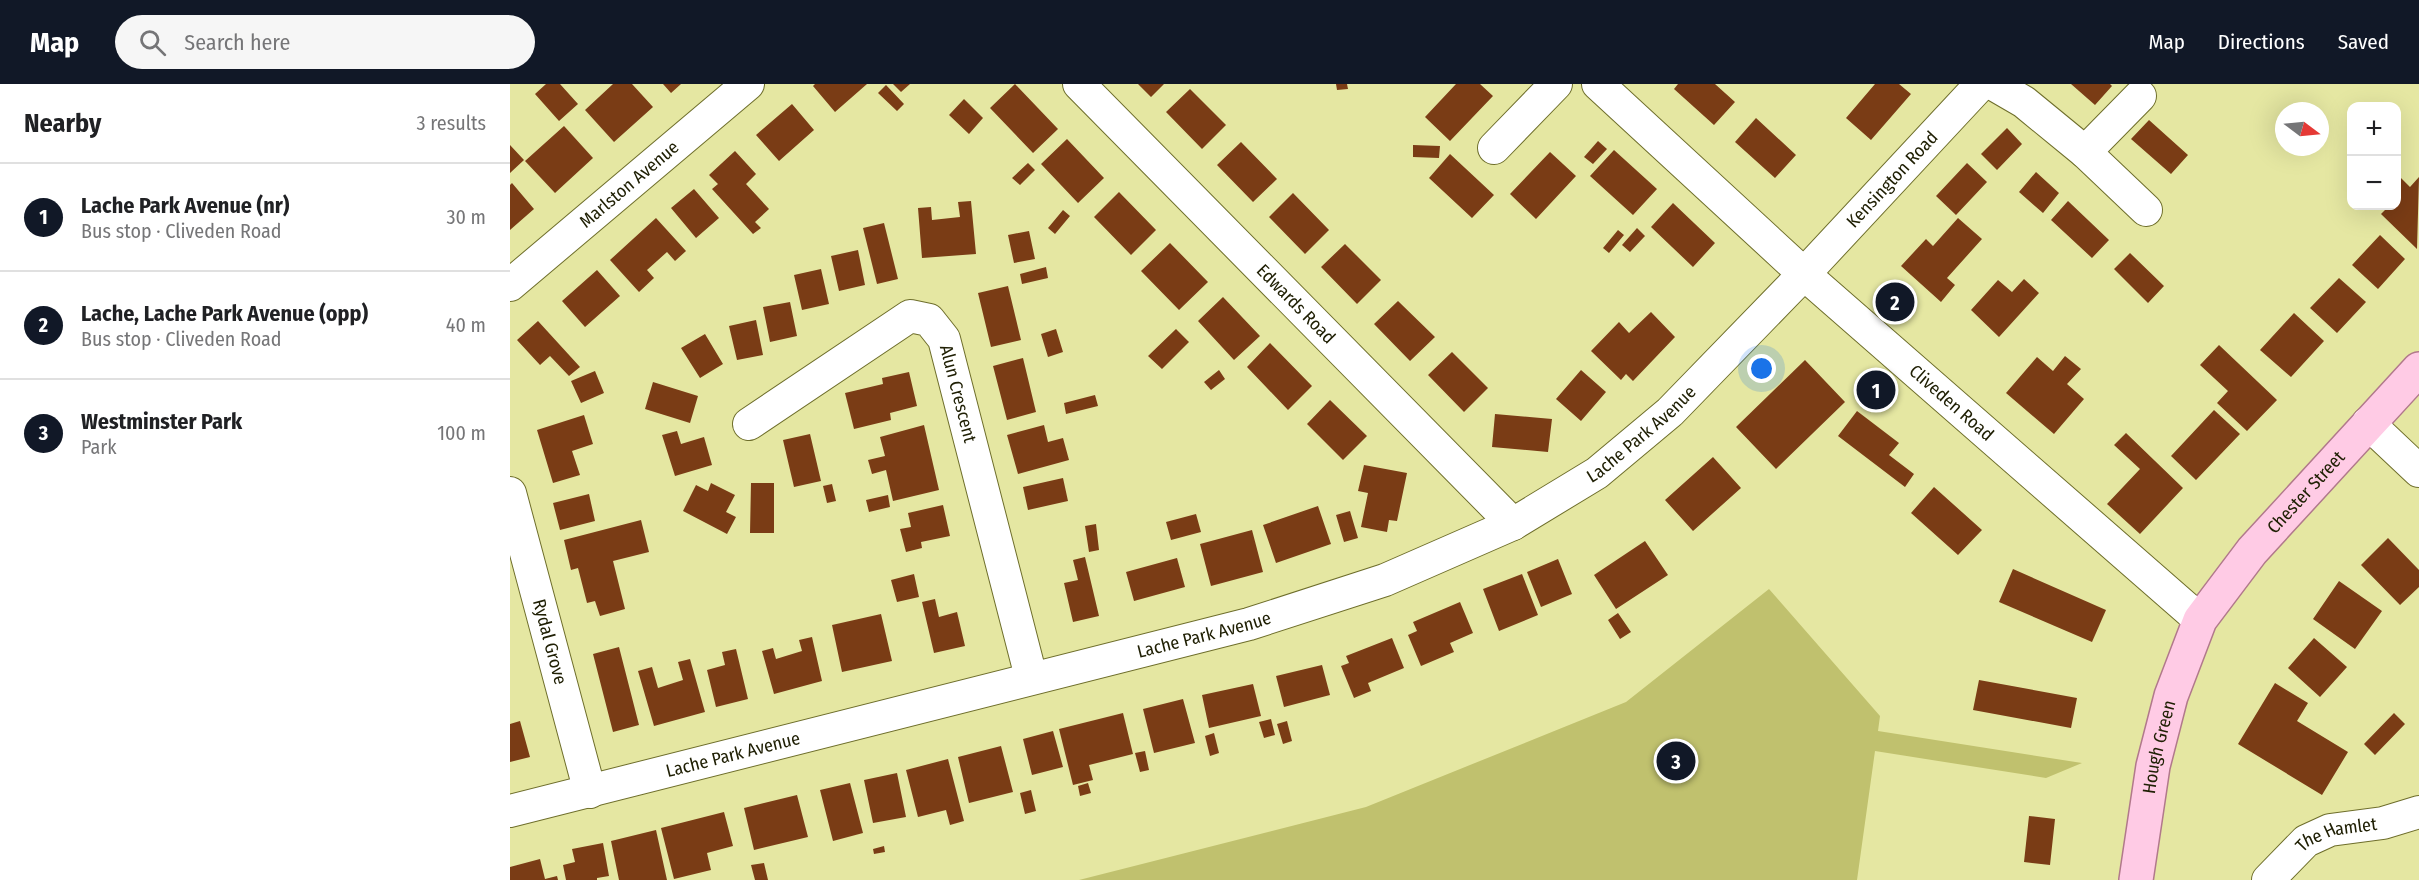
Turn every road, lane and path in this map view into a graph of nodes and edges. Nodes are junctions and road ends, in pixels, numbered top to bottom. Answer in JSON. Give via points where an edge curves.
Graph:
{"nodes":[{"id":1,"x":748,"y":84,"type":"edge"},
{"id":2,"x":1079,"y":84,"type":"edge"},
{"id":3,"x":1556,"y":84,"type":"edge"},
{"id":4,"x":1598,"y":84,"type":"edge"},
{"id":5,"x":1981,"y":84,"type":"edge"},
{"id":6,"x":1993,"y":84,"type":"edge"},
{"id":7,"x":2140,"y":96,"type":"dead end"},
{"id":8,"x":1494,"y":148,"type":"dead end"},
{"id":9,"x":2085,"y":152,"type":"junction"},
{"id":10,"x":2146,"y":210,"type":"dead end"},
{"id":11,"x":1804,"y":274,"type":"junction"},
{"id":12,"x":510,"y":285,"type":"edge"},
{"id":13,"x":2419,"y":369,"type":"edge"},
{"id":14,"x":2368,"y":423,"type":"junction"},
{"id":15,"x":748,"y":424,"type":"dead end"},
{"id":16,"x":2419,"y":471,"type":"edge"},
{"id":17,"x":510,"y":493,"type":"edge"},
{"id":18,"x":1513,"y":524,"type":"junction"},
{"id":19,"x":2200,"y":620,"type":"junction"},
{"id":20,"x":1031,"y":677,"type":"junction"},
{"id":21,"x":590,"y":792,"type":"junction"},
{"id":22,"x":510,"y":811,"type":"edge"},
{"id":23,"x":2419,"y":812,"type":"edge"},
{"id":24,"x":2136,"y":880,"type":"edge"},
{"id":25,"x":2268,"y":880,"type":"edge"}],
"edges":[{"from":1,"to":12,"type":"street","name":"Marlston Avenue"},
{"from":2,"to":18,"type":"street","name":"Edwards Road"},
{"from":3,"to":8,"type":"street"},
{"from":4,"to":11,"type":"street","name":"Cliveden Road"},
{"from":5,"to":11,"type":"street","name":"Kensington Road"},
{"from":6,"to":9,"type":"street","via":[[2025,102]]},
{"from":7,"to":9,"type":"street"},
{"from":9,"to":10,"type":"street"},
{"from":11,"to":18,"type":"street","name":"Lache Park Avenue","via":[[1670,412],[1597,473]]},
{"from":11,"to":19,"type":"street","name":"Cliveden Road"},
{"from":13,"to":14,"type":"main road","name":"Chester Street"},
{"from":14,"to":16,"type":"street"},
{"from":14,"to":19,"type":"main road","name":"Chester Street","via":[[2252,551]]},
{"from":15,"to":20,"type":"street","name":"Alun Crescent","via":[[910,316],[929,320],[944,339]]},
{"from":17,"to":21,"type":"street","name":"Rydal Grove"},
{"from":18,"to":20,"type":"street","name":"Lache Park Avenue","via":[[1385,580],[1321,602],[1249,624]]},
{"from":19,"to":24,"type":"main road","name":"Hough Green","via":[[2171,696],[2152,766]]},
{"from":20,"to":21,"type":"street","name":"Lache Park Avenue"},
{"from":21,"to":22,"type":"street","name":"Lache Park Avenue"},
{"from":23,"to":25,"type":"street","name":"The Hamlet","via":[[2384,823],[2330,830],[2306,841]]}]}
